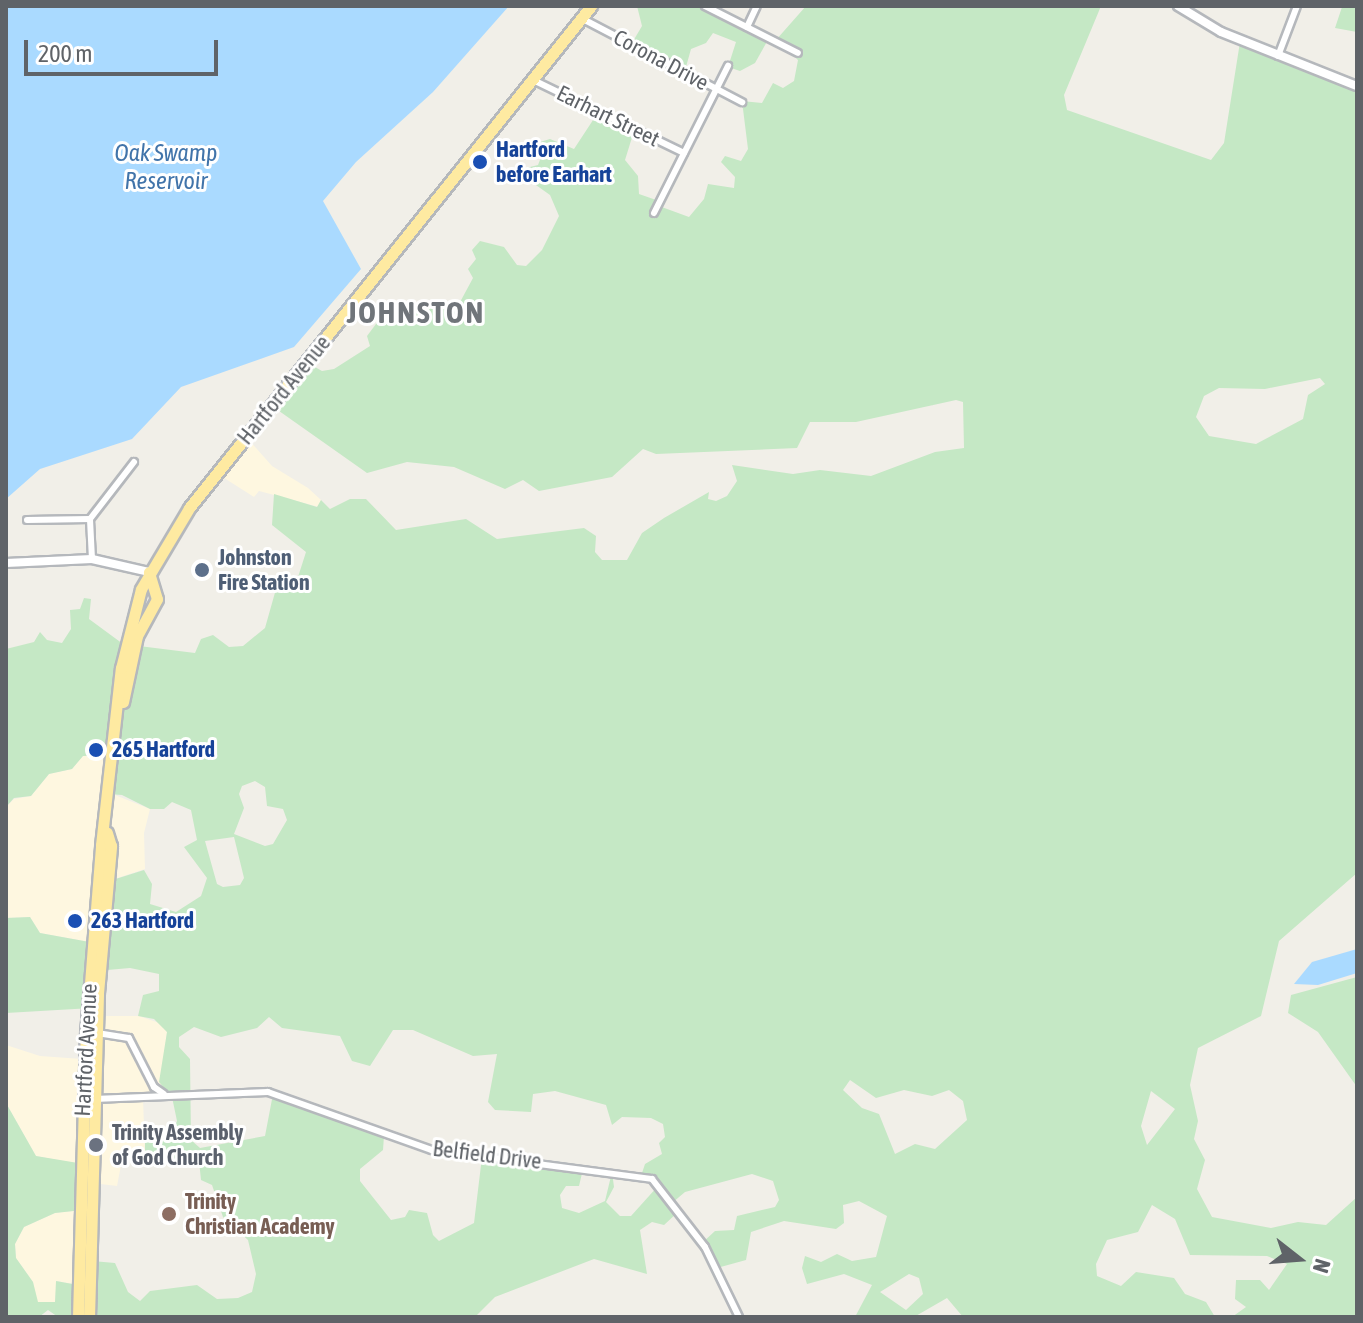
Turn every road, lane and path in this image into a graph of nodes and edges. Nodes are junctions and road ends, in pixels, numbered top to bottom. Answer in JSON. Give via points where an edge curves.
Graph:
{"nodes":[{"id":1,"x":591,"y":6,"type":"edge"},
{"id":2,"x":705,"y":6,"type":"edge"},
{"id":3,"x":757,"y":6,"type":"edge"},
{"id":4,"x":1178,"y":6,"type":"edge"},
{"id":5,"x":1297,"y":6,"type":"edge"},
{"id":6,"x":581,"y":18,"type":"junction"},
{"id":7,"x":747,"y":27,"type":"junction"},
{"id":8,"x":798,"y":53,"type":"dead end"},
{"id":9,"x":1278,"y":56,"type":"junction"},
{"id":10,"x":728,"y":66,"type":"dead end"},
{"id":11,"x":531,"y":79,"type":"junction"},
{"id":12,"x":1357,"y":86,"type":"edge"},
{"id":13,"x":716,"y":89,"type":"junction"},
{"id":14,"x":742,"y":102,"type":"dead end"},
{"id":15,"x":684,"y":153,"type":"junction"},
{"id":16,"x":654,"y":213,"type":"dead end"},
{"id":17,"x":134,"y":462,"type":"dead end"},
{"id":18,"x":90,"y":519,"type":"junction"},
{"id":19,"x":27,"y":520,"type":"dead end"},
{"id":20,"x":92,"y":559,"type":"junction"},
{"id":21,"x":6,"y":563,"type":"edge"},
{"id":22,"x":149,"y":572,"type":"junction"},
{"id":23,"x":114,"y":737,"type":"junction"},
{"id":24,"x":91,"y":1033,"type":"junction"},
{"id":25,"x":167,"y":1096,"type":"junction"},
{"id":26,"x":94,"y":1099,"type":"junction"},
{"id":27,"x":78,"y":1317,"type":"edge"},
{"id":28,"x":89,"y":1317,"type":"edge"},
{"id":29,"x":739,"y":1317,"type":"edge"}],
"edges":[{"from":1,"to":6,"type":"highway","name":"Hartford Avenue"},
{"from":2,"to":7,"type":"street"},
{"from":3,"to":7,"type":"street"},
{"from":4,"to":9,"type":"street"},
{"from":5,"to":9,"type":"street"},
{"from":6,"to":11,"type":"highway","name":"Hartford Avenue"},
{"from":6,"to":13,"type":"street","name":"Corona Drive"},
{"from":7,"to":8,"type":"street"},
{"from":9,"to":12,"type":"street"},
{"from":10,"to":13,"type":"street"},
{"from":11,"to":15,"type":"street","name":"Earhart Street"},
{"from":11,"to":22,"type":"highway","name":"Hartford Avenue","via":[[189,508]]},
{"from":13,"to":14,"type":"street","name":"Corona Drive"},
{"from":13,"to":15,"type":"street"},
{"from":15,"to":16,"type":"street"},
{"from":17,"to":18,"type":"street"},
{"from":18,"to":19,"type":"street"},
{"from":18,"to":20,"type":"street"},
{"from":20,"to":21,"type":"street"},
{"from":20,"to":22,"type":"street"},
{"from":22,"to":23,"type":"highway","name":"Hartford Avenue","via":[[127,639]]},
{"from":22,"to":23,"type":"highway","via":[[157,599],[137,636]]},
{"from":23,"to":24,"type":"highway","name":"Hartford Avenue","via":[[101,845]]},
{"from":24,"to":25,"type":"street","via":[[129,1038],[154,1087]]},
{"from":24,"to":26,"type":"highway","name":"Hartford Avenue"},
{"from":24,"to":27,"type":"highway","name":"Hartford Avenue"},
{"from":25,"to":26,"type":"street","name":"Belfield Drive"},
{"from":25,"to":29,"type":"street","name":"Belfield Drive","via":[[268,1092],[432,1150],[652,1179],[705,1247]]},
{"from":26,"to":28,"type":"highway","name":"Hartford Avenue"}]}
